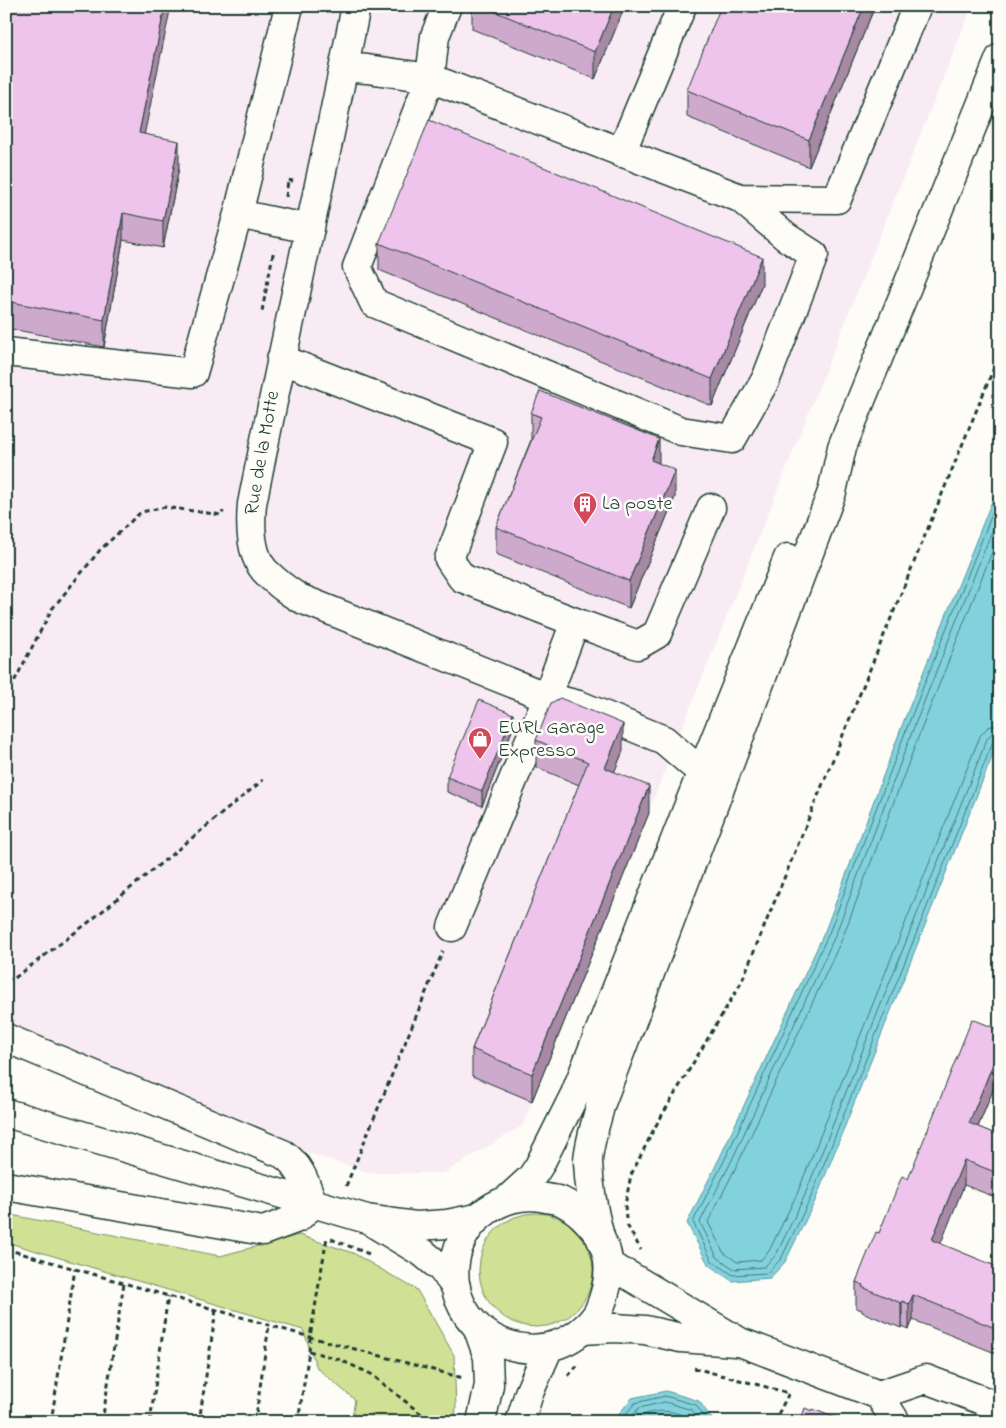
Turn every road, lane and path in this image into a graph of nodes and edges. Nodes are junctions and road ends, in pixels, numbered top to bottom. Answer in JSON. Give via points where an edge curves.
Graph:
{"nodes":[{"id":1,"x":289,"y":6,"type":"edge"},
{"id":2,"x":356,"y":6,"type":"edge"},
{"id":3,"x":447,"y":6,"type":"edge"},
{"id":4,"x":682,"y":6,"type":"edge"},
{"id":5,"x":917,"y":6,"type":"edge"},
{"id":6,"x":1000,"y":58,"type":"edge"},
{"id":7,"x":344,"y":67,"type":"junction"},
{"id":8,"x":430,"y":78,"type":"junction"},
{"id":9,"x":621,"y":153,"type":"junction"},
{"id":10,"x":740,"y":198,"type":"junction"},
{"id":11,"x":238,"y":214,"type":"junction"},
{"id":12,"x":310,"y":229,"type":"junction"},
{"id":13,"x":6,"y":352,"type":"edge"},
{"id":14,"x":1000,"y":353,"type":"edge"},
{"id":15,"x":280,"y":359,"type":"junction"},
{"id":16,"x":842,"y":447,"type":"junction"},
{"id":17,"x":711,"y":508,"type":"dead end"},
{"id":18,"x":222,"y":515,"type":"dead end"},
{"id":19,"x":575,"y":622,"type":"junction"},
{"id":20,"x":6,"y":697,"type":"edge"},
{"id":21,"x":546,"y":697,"type":"junction"},
{"id":22,"x":702,"y":769,"type":"junction"},
{"id":23,"x":263,"y":780,"type":"dead end"},
{"id":24,"x":452,"y":927,"type":"joint"},
{"id":25,"x":6,"y":980,"type":"edge"},
{"id":26,"x":6,"y":1038,"type":"edge"},
{"id":27,"x":6,"y":1113,"type":"edge"},
{"id":28,"x":302,"y":1175,"type":"junction"},
{"id":29,"x":6,"y":1186,"type":"edge"},
{"id":30,"x":346,"y":1188,"type":"junction"},
{"id":31,"x":355,"y":1189,"type":"dead end"},
{"id":32,"x":508,"y":1199,"type":"junction"},
{"id":33,"x":313,"y":1204,"type":"junction"},
{"id":34,"x":477,"y":1218,"type":"junction"},
{"id":35,"x":367,"y":1219,"type":"junction"},
{"id":36,"x":288,"y":1222,"type":"junction"},
{"id":37,"x":600,"y":1236,"type":"junction"},
{"id":38,"x":327,"y":1237,"type":"junction"},
{"id":39,"x":6,"y":1249,"type":"edge"},
{"id":40,"x":377,"y":1257,"type":"dead end"},
{"id":41,"x":645,"y":1257,"type":"dead end"},
{"id":42,"x":609,"y":1266,"type":"junction"},
{"id":43,"x":75,"y":1269,"type":"junction"},
{"id":44,"x":124,"y":1283,"type":"junction"},
{"id":45,"x":456,"y":1287,"type":"junction"},
{"id":46,"x":168,"y":1296,"type":"junction"},
{"id":47,"x":216,"y":1310,"type":"junction"},
{"id":48,"x":269,"y":1325,"type":"junction"},
{"id":49,"x":477,"y":1326,"type":"junction"},
{"id":50,"x":583,"y":1330,"type":"junction"},
{"id":51,"x":310,"y":1337,"type":"junction"},
{"id":52,"x":740,"y":1342,"type":"junction"},
{"id":53,"x":549,"y":1347,"type":"junction"},
{"id":54,"x":310,"y":1351,"type":"junction"},
{"id":55,"x":579,"y":1365,"type":"dead end"},
{"id":56,"x":693,"y":1368,"type":"dead end"},
{"id":57,"x":461,"y":1369,"type":"dead end"},
{"id":58,"x":564,"y":1380,"type":"dead end"},
{"id":59,"x":879,"y":1395,"type":"junction"},
{"id":60,"x":1000,"y":1407,"type":"edge"},
{"id":61,"x":430,"y":1421,"type":"edge"},
{"id":62,"x":51,"y":1422,"type":"edge"},
{"id":63,"x":102,"y":1422,"type":"edge"},
{"id":64,"x":150,"y":1422,"type":"edge"},
{"id":65,"x":199,"y":1422,"type":"edge"},
{"id":66,"x":255,"y":1422,"type":"edge"},
{"id":67,"x":298,"y":1422,"type":"edge"},
{"id":68,"x":481,"y":1422,"type":"edge"},
{"id":69,"x":520,"y":1422,"type":"edge"},
{"id":70,"x":774,"y":1422,"type":"edge"},
{"id":71,"x":896,"y":1422,"type":"edge"}],
"edges":[{"from":1,"to":11,"type":"street"},
{"from":2,"to":7,"type":"street","name":"Rue de la Motte"},
{"from":3,"to":8,"type":"street","via":[[435,36]]},
{"from":4,"to":9,"type":"street"},
{"from":5,"to":10,"type":"street","via":[[838,199]]},
{"from":6,"to":16,"type":"street"},
{"from":7,"to":8,"type":"street"},
{"from":7,"to":12,"type":"street","name":"Rue de la Motte"},
{"from":8,"to":9,"type":"street"},
{"from":8,"to":10,"type":"street","via":[[357,267],[374,303],[681,431],[732,439],[766,378],[814,255]]},
{"from":9,"to":10,"type":"street"},
{"from":11,"to":12,"type":"street"},
{"from":11,"to":13,"type":"street","via":[[193,373]]},
{"from":12,"to":15,"type":"street","name":"Rue de la Motte"},
{"from":14,"to":41,"type":"path","via":[[741,983],[630,1175],[626,1222]]},
{"from":15,"to":19,"type":"street","via":[[492,442],[450,559],[462,578]]},
{"from":15,"to":21,"type":"street","name":"Rue de la Motte","via":[[250,520],[257,560],[266,574],[299,598]]},
{"from":16,"to":22,"type":"street","via":[[817,485]]},
{"from":16,"to":37,"type":"street","via":[[832,492],[600,1103],[588,1160],[590,1194]]},
{"from":17,"to":19,"type":"street","via":[[657,634],[638,645]]},
{"from":18,"to":20,"type":"path","via":[[165,507],[141,512],[100,550],[52,609]]},
{"from":19,"to":21,"type":"street"},
{"from":21,"to":22,"type":"street","name":"Rue de la Motte","via":[[579,705],[664,740]]},
{"from":21,"to":24,"type":"street"},
{"from":22,"to":32,"type":"street","via":[[575,1094],[540,1166]]},
{"from":23,"to":25,"type":"path","via":[[89,922]]},
{"from":24,"to":30,"type":"path"},
{"from":26,"to":28,"type":"street","via":[[272,1148],[290,1158]]},
{"from":27,"to":33,"type":"street"},
{"from":28,"to":30,"type":"path"},
{"from":28,"to":33,"type":"street"},
{"from":29,"to":36,"type":"street","via":[[263,1231]]},
{"from":30,"to":31,"type":"path"},
{"from":32,"to":34,"type":"street"},
{"from":32,"to":37,"type":"street","via":[[534,1195],[560,1201],[583,1215]]},
{"from":33,"to":35,"type":"street"},
{"from":33,"to":36,"type":"street","via":[[298,1218]]},
{"from":34,"to":35,"type":"street","via":[[417,1226]]},
{"from":34,"to":45,"type":"street","via":[[462,1239],[455,1262]]},
{"from":35,"to":45,"type":"street","via":[[423,1253]]},
{"from":36,"to":38,"type":"path"},
{"from":37,"to":42,"type":"street"},
{"from":38,"to":40,"type":"path"},
{"from":38,"to":51,"type":"path"},
{"from":39,"to":43,"type":"path"},
{"from":42,"to":50,"type":"street","via":[[607,1290],[601,1305]]},
{"from":42,"to":52,"type":"street"},
{"from":43,"to":44,"type":"path"},
{"from":43,"to":62,"type":"path"},
{"from":44,"to":46,"type":"path"},
{"from":44,"to":63,"type":"path"},
{"from":45,"to":49,"type":"street","via":[[464,1308]]},
{"from":46,"to":47,"type":"path"},
{"from":46,"to":64,"type":"path"},
{"from":47,"to":48,"type":"path"},
{"from":47,"to":65,"type":"path"},
{"from":48,"to":51,"type":"path"},
{"from":48,"to":66,"type":"path"},
{"from":49,"to":53,"type":"street","via":[[498,1342],[523,1349]]},
{"from":49,"to":68,"type":"street","via":[[488,1357],[489,1385]]},
{"from":50,"to":52,"type":"street","via":[[645,1330],[681,1338]]},
{"from":50,"to":53,"type":"street","via":[[567,1341]]},
{"from":51,"to":54,"type":"path"},
{"from":51,"to":57,"type":"path","via":[[464,1378]]},
{"from":52,"to":59,"type":"street"},
{"from":53,"to":69,"type":"street"},
{"from":54,"to":61,"type":"path","via":[[371,1374]]},
{"from":54,"to":67,"type":"path"},
{"from":55,"to":58,"type":"path"},
{"from":56,"to":70,"type":"path","via":[[789,1393]]},
{"from":59,"to":60,"type":"street","via":[[926,1378]]},
{"from":59,"to":71,"type":"street"}]}
